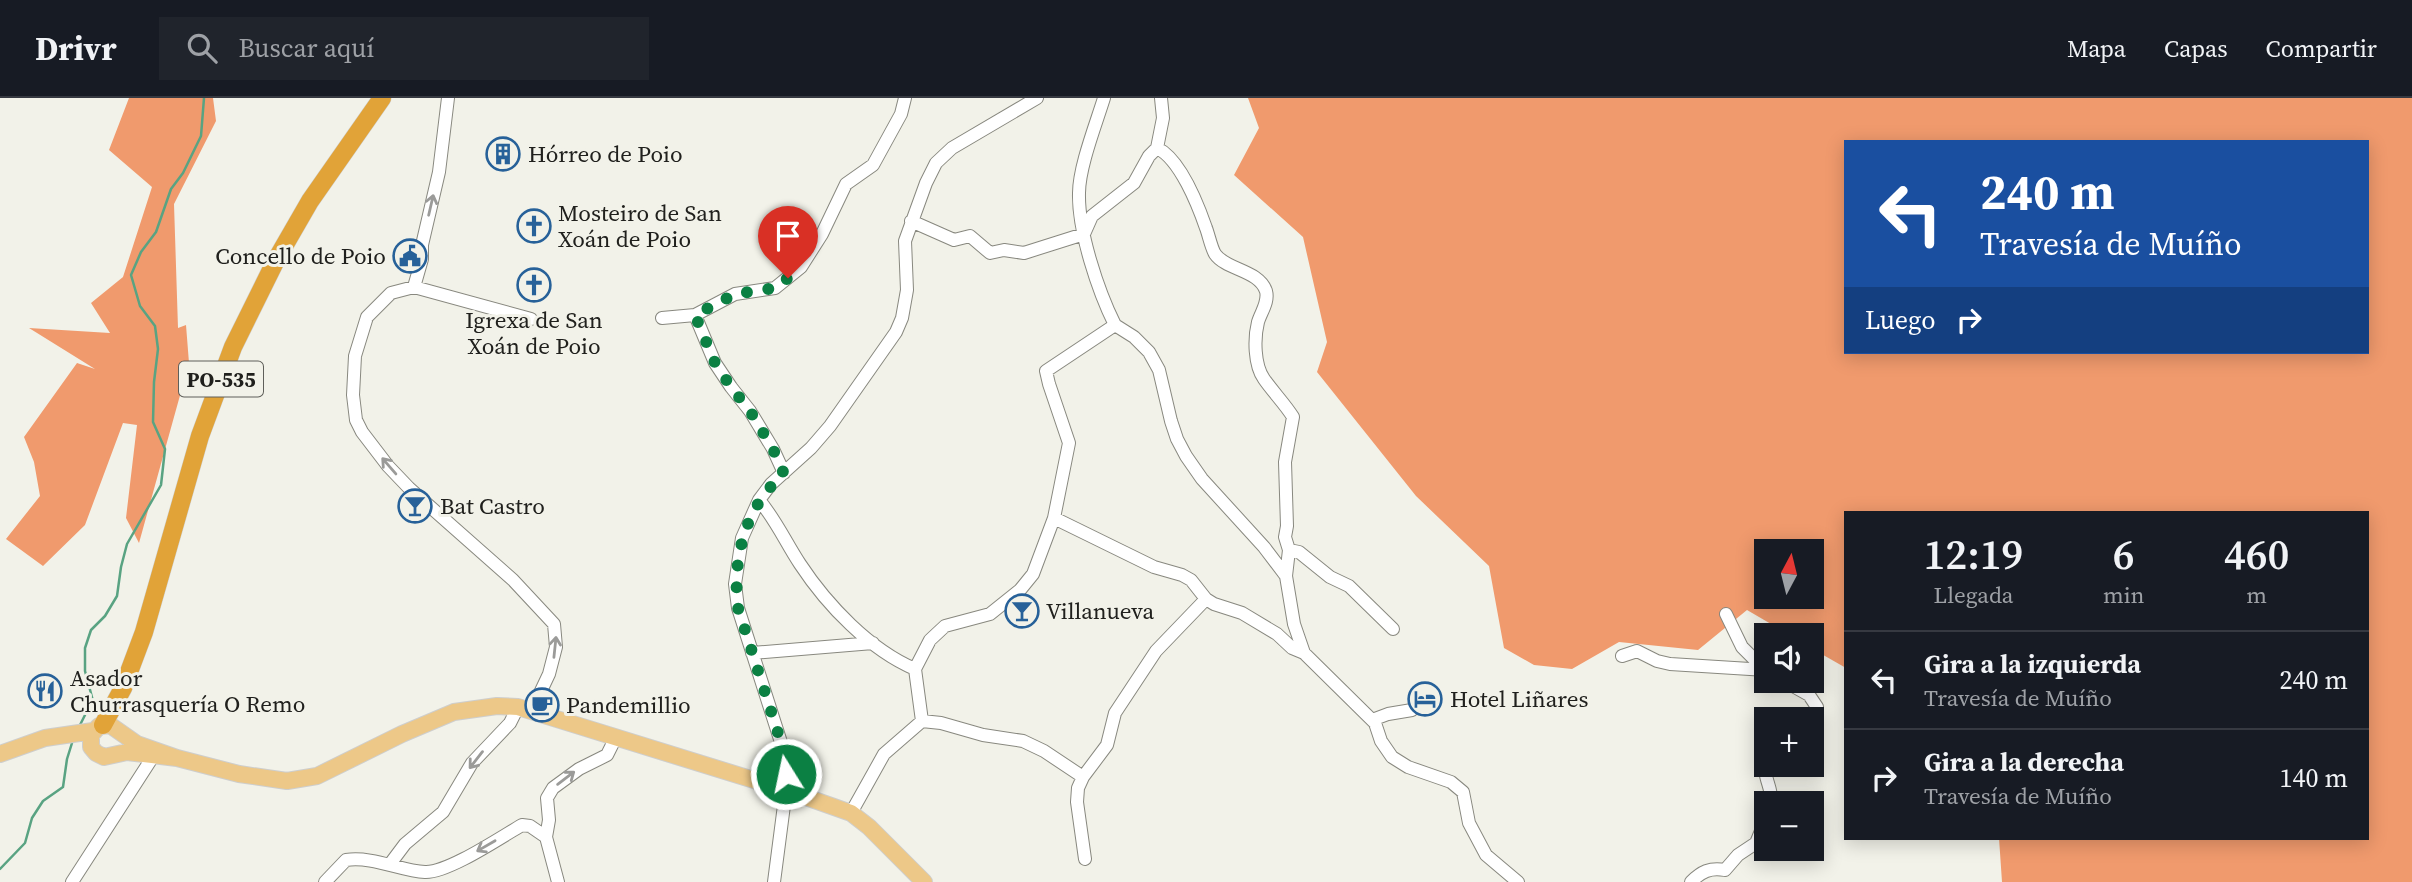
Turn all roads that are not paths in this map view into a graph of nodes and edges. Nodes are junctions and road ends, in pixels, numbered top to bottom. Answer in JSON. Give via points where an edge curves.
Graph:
{"nodes":[{"id":1,"x":382,"y":98,"type":"edge"},
{"id":2,"x":448,"y":98,"type":"edge"},
{"id":3,"x":905,"y":98,"type":"edge"},
{"id":4,"x":1037,"y":98,"type":"edge"},
{"id":5,"x":1104,"y":98,"type":"edge"},
{"id":6,"x":1161,"y":98,"type":"edge"},
{"id":7,"x":1157,"y":148,"type":"junction"},
{"id":8,"x":911,"y":220,"type":"junction"},
{"id":9,"x":1084,"y":234,"type":"junction"},
{"id":10,"x":414,"y":287,"type":"junction"},
{"id":11,"x":695,"y":315,"type":"junction"},
{"id":12,"x":662,"y":318,"type":"dead end"},
{"id":13,"x":531,"y":319,"type":"dead end"},
{"id":14,"x":1115,"y":325,"type":"junction"},
{"id":15,"x":784,"y":474,"type":"junction"},
{"id":16,"x":759,"y":500,"type":"junction"},
{"id":17,"x":1054,"y":518,"type":"junction"},
{"id":18,"x":1289,"y":550,"type":"junction"},
{"id":19,"x":1286,"y":576,"type":"junction"},
{"id":20,"x":1206,"y":599,"type":"junction"},
{"id":21,"x":1726,"y":614,"type":"dead end"},
{"id":22,"x":1393,"y":629,"type":"dead end"},
{"id":23,"x":873,"y":643,"type":"junction"},
{"id":24,"x":752,"y":653,"type":"junction"},
{"id":25,"x":1304,"y":653,"type":"junction"},
{"id":26,"x":1622,"y":656,"type":"dead end"},
{"id":27,"x":1754,"y":659,"type":"edge"},
{"id":28,"x":915,"y":669,"type":"junction"},
{"id":29,"x":1754,"y":669,"type":"edge"},
{"id":30,"x":1805,"y":693,"type":"edge"},
{"id":31,"x":1817,"y":707,"type":"edge"},
{"id":32,"x":525,"y":708,"type":"junction"},
{"id":33,"x":1412,"y":710,"type":"dead end"},
{"id":34,"x":1372,"y":720,"type":"junction"},
{"id":35,"x":922,"y":721,"type":"junction"},
{"id":36,"x":105,"y":732,"type":"junction"},
{"id":37,"x":616,"y":737,"type":"junction"},
{"id":38,"x":0,"y":754,"type":"edge"},
{"id":39,"x":115,"y":754,"type":"junction"},
{"id":40,"x":154,"y":755,"type":"junction"},
{"id":41,"x":177,"y":758,"type":"junction"},
{"id":42,"x":1083,"y":777,"type":"junction"},
{"id":43,"x":786,"y":790,"type":"junction"},
{"id":44,"x":851,"y":813,"type":"junction"},
{"id":45,"x":546,"y":837,"type":"junction"},
{"id":46,"x":1754,"y":844,"type":"edge"},
{"id":47,"x":1085,"y":859,"type":"dead end"},
{"id":48,"x":390,"y":864,"type":"junction"},
{"id":49,"x":1724,"y":876,"type":"edge"},
{"id":50,"x":72,"y":882,"type":"edge"},
{"id":51,"x":325,"y":882,"type":"edge"},
{"id":52,"x":558,"y":882,"type":"edge"},
{"id":53,"x":774,"y":882,"type":"edge"},
{"id":54,"x":924,"y":882,"type":"edge"},
{"id":55,"x":1518,"y":882,"type":"edge"},
{"id":56,"x":1691,"y":882,"type":"edge"}],
"edges":[{"from":1,"to":36,"type":"highway","number":"PO-535","via":[[303,212],[233,347],[200,436],[144,632]]},
{"from":10,"to":2,"type":"street","one_way":true,"via":[[439,172]]},
{"from":3,"to":11,"type":"street","via":[[873,166],[846,184],[802,267],[775,288],[735,294]]},
{"from":4,"to":8,"type":"street","via":[[952,148],[936,163]]},
{"from":5,"to":9,"type":"street","via":[[1078,191]]},
{"from":6,"to":7,"type":"street"},
{"from":7,"to":9,"type":"street","via":[[1135,183],[1092,216]]},
{"from":7,"to":18,"type":"street","via":[[1166,152],[1193,197],[1216,255],[1260,281],[1265,289],[1256,347],[1259,368],[1293,417],[1285,462]]},
{"from":8,"to":9,"type":"street","via":[[954,240],[970,236],[990,253],[1024,253]]},
{"from":8,"to":15,"type":"street","via":[[905,241],[906,307],[896,332],[830,426]]},
{"from":9,"to":14,"type":"street"},
{"from":10,"to":13,"type":"street"},
{"from":32,"to":10,"type":"street","one_way":true,"via":[[549,674],[556,648],[554,624],[513,580],[408,488],[356,420],[355,356],[367,317],[391,293]]},
{"from":11,"to":12,"type":"street"},
{"from":11,"to":15,"type":"street","via":[[715,363],[750,411]]},
{"from":14,"to":17,"type":"street","via":[[1046,371],[1069,443]]},
{"from":14,"to":19,"type":"street","via":[[1142,345],[1159,370],[1171,421],[1186,456]]},
{"from":15,"to":16,"type":"street"},
{"from":16,"to":23,"type":"street","via":[[829,602]]},
{"from":16,"to":24,"type":"street","via":[[743,538],[735,584]]},
{"from":17,"to":20,"type":"street","via":[[1154,567],[1182,575]]},
{"from":17,"to":28,"type":"street","via":[[1033,574],[1020,590],[990,614],[945,626],[930,640]]},
{"from":18,"to":19,"type":"street"},
{"from":18,"to":22,"type":"street","via":[[1349,586]]},
{"from":19,"to":25,"type":"street"},
{"from":20,"to":25,"type":"street","via":[[1242,613]]},
{"from":20,"to":42,"type":"street","via":[[1156,651],[1115,713],[1107,745]]},
{"from":21,"to":27,"type":"street","via":[[1742,647]]},
{"from":23,"to":24,"type":"street"},
{"from":23,"to":28,"type":"street"},
{"from":24,"to":43,"type":"street","via":[[786,758]]},
{"from":25,"to":34,"type":"street"},
{"from":26,"to":29,"type":"street","via":[[1637,651],[1670,664]]},
{"from":28,"to":35,"type":"street"},
{"from":30,"to":31,"type":"street"},
{"from":32,"to":37,"type":"main road"},
{"from":32,"to":41,"type":"main road","via":[[454,712],[317,776],[294,780],[266,780]]},
{"from":32,"to":48,"type":"street","one_way":true,"via":[[472,763],[443,812],[405,844]]},
{"from":33,"to":34,"type":"street"},
{"from":34,"to":55,"type":"street","via":[[1392,757],[1451,782],[1463,792],[1469,823],[1486,855]]},
{"from":35,"to":42,"type":"street","via":[[1023,741]]},
{"from":35,"to":44,"type":"street","via":[[884,754]]},
{"from":36,"to":38,"type":"main road","via":[[60,735]]},
{"from":36,"to":39,"type":"main road","via":[[122,743]]},
{"from":36,"to":39,"type":"main road","via":[[93,751],[108,757]]},
{"from":36,"to":41,"type":"main road"},
{"from":37,"to":43,"type":"main road"},
{"from":45,"to":37,"type":"street","one_way":true,"via":[[547,798],[553,788],[607,754]]},
{"from":39,"to":40,"type":"main road"},
{"from":40,"to":41,"type":"main road"},
{"from":40,"to":50,"type":"street"},
{"from":42,"to":47,"type":"street","via":[[1077,802]]},
{"from":43,"to":44,"type":"main road"},
{"from":43,"to":53,"type":"street"},
{"from":44,"to":54,"type":"main road"},
{"from":45,"to":48,"type":"street","one_way":true,"via":[[522,825],[445,867],[427,872]]},
{"from":45,"to":52,"type":"street"},
{"from":46,"to":49,"type":"street","via":[[1738,855]]},
{"from":48,"to":51,"type":"street","via":[[346,860]]},
{"from":49,"to":56,"type":"street","via":[[1716,868]]}]}
